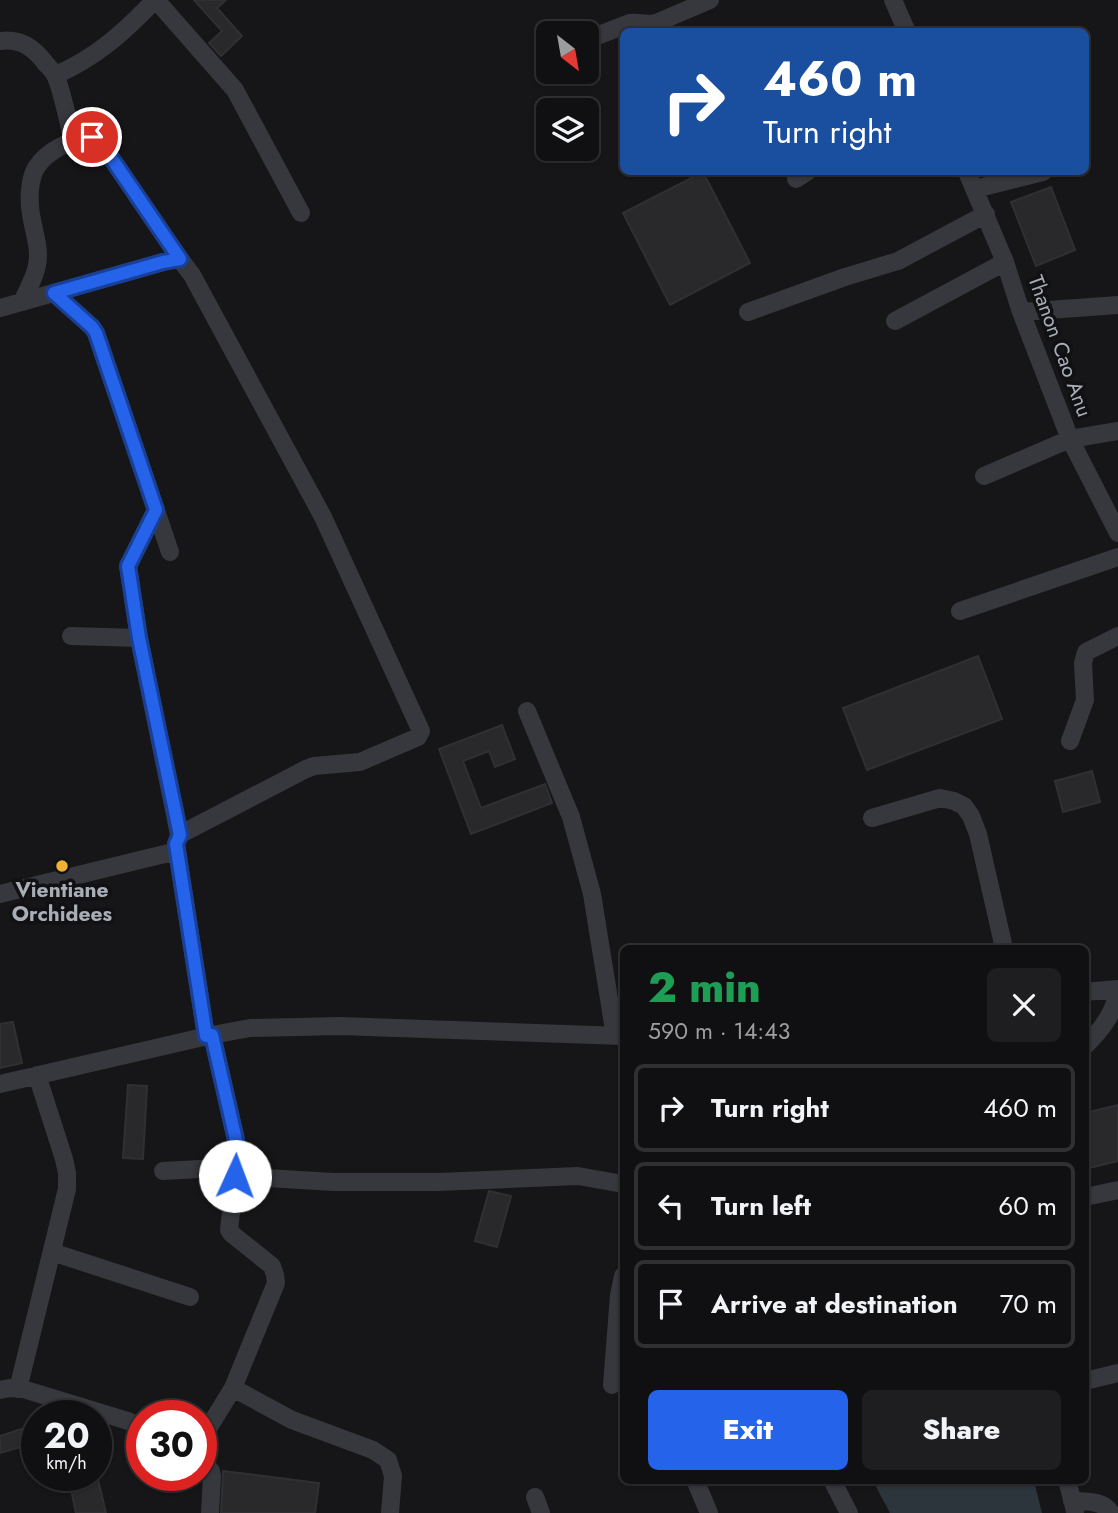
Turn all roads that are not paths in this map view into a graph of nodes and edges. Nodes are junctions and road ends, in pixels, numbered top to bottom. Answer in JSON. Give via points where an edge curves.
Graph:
{"nodes":[{"id":1,"x":156,"y":0,"type":"edge"},
{"id":2,"x":710,"y":0,"type":"edge"},
{"id":3,"x":893,"y":0,"type":"edge"},
{"id":4,"x":905,"y":28,"type":"edge"},
{"id":5,"x":599,"y":35,"type":"edge"},
{"id":6,"x":0,"y":41,"type":"edge"},
{"id":7,"x":56,"y":75,"type":"junction"},
{"id":8,"x":73,"y":141,"type":"junction"},
{"id":9,"x":968,"y":175,"type":"edge"},
{"id":10,"x":1031,"y":175,"type":"edge"},
{"id":11,"x":975,"y":189,"type":"junction"},
{"id":12,"x":301,"y":213,"type":"dead end"},
{"id":13,"x":986,"y":214,"type":"junction"},
{"id":14,"x":180,"y":259,"type":"junction"},
{"id":15,"x":1005,"y":261,"type":"junction"},
{"id":16,"x":54,"y":293,"type":"junction"},
{"id":17,"x":22,"y":302,"type":"junction"},
{"id":18,"x":1118,"y":306,"type":"edge"},
{"id":19,"x":0,"y":308,"type":"edge"},
{"id":20,"x":748,"y":312,"type":"dead end"},
{"id":21,"x":1021,"y":312,"type":"junction"},
{"id":22,"x":894,"y":321,"type":"dead end"},
{"id":23,"x":1118,"y":431,"type":"edge"},
{"id":24,"x":1070,"y":439,"type":"junction"},
{"id":25,"x":984,"y":476,"type":"dead end"},
{"id":26,"x":156,"y":510,"type":"junction"},
{"id":27,"x":1118,"y":533,"type":"edge"},
{"id":28,"x":170,"y":552,"type":"dead end"},
{"id":29,"x":1118,"y":557,"type":"edge"},
{"id":30,"x":960,"y":611,"type":"dead end"},
{"id":31,"x":71,"y":636,"type":"dead end"},
{"id":32,"x":1118,"y":636,"type":"edge"},
{"id":33,"x":139,"y":638,"type":"junction"},
{"id":34,"x":527,"y":710,"type":"dead end"},
{"id":35,"x":1070,"y":741,"type":"dead end"},
{"id":36,"x":872,"y":818,"type":"dead end"},
{"id":37,"x":178,"y":843,"type":"junction"},
{"id":38,"x":0,"y":894,"type":"edge"},
{"id":39,"x":1003,"y":945,"type":"edge"},
{"id":40,"x":1118,"y":990,"type":"edge"},
{"id":41,"x":1089,"y":992,"type":"edge"},
{"id":42,"x":209,"y":1035,"type":"junction"},
{"id":43,"x":619,"y":1036,"type":"edge"},
{"id":44,"x":1089,"y":1042,"type":"edge"},
{"id":45,"x":37,"y":1075,"type":"junction"},
{"id":46,"x":0,"y":1084,"type":"edge"},
{"id":47,"x":163,"y":1171,"type":"dead end"},
{"id":48,"x":236,"y":1171,"type":"junction"},
{"id":49,"x":620,"y":1183,"type":"edge"},
{"id":50,"x":1118,"y":1191,"type":"edge"},
{"id":51,"x":1089,"y":1196,"type":"edge"},
{"id":52,"x":52,"y":1252,"type":"junction"},
{"id":53,"x":620,"y":1290,"type":"edge"},
{"id":54,"x":190,"y":1297,"type":"dead end"},
{"id":55,"x":1118,"y":1373,"type":"edge"},
{"id":56,"x":1089,"y":1380,"type":"edge"},
{"id":57,"x":612,"y":1385,"type":"dead end"},
{"id":58,"x":233,"y":1388,"type":"junction"},
{"id":59,"x":9,"y":1389,"type":"edge"},
{"id":60,"x":217,"y":1414,"type":"edge"},
{"id":61,"x":126,"y":1420,"type":"edge"},
{"id":62,"x":697,"y":1484,"type":"edge"},
{"id":63,"x":834,"y":1484,"type":"edge"},
{"id":64,"x":1068,"y":1484,"type":"edge"},
{"id":65,"x":211,"y":1491,"type":"edge"},
{"id":66,"x":1074,"y":1507,"type":"edge"},
{"id":67,"x":210,"y":1513,"type":"edge"},
{"id":68,"x":390,"y":1513,"type":"edge"},
{"id":69,"x":709,"y":1513,"type":"edge"},
{"id":70,"x":849,"y":1513,"type":"edge"},
{"id":71,"x":1111,"y":1513,"type":"edge"}],
"edges":[{"from":1,"to":7,"type":"street","via":[[97,54]]},
{"from":1,"to":12,"type":"street","via":[[235,90]]},
{"from":2,"to":5,"type":"street","via":[[656,23],[630,23]]},
{"from":3,"to":4,"type":"street"},
{"from":6,"to":7,"type":"street","via":[[30,47]]},
{"from":7,"to":8,"type":"street"},
{"from":8,"to":14,"type":"street","via":[[92,137],[101,143]]},
{"from":8,"to":17,"type":"street","via":[[42,160],[33,177],[30,206],[38,256]]},
{"from":9,"to":11,"type":"street","name":"Thanon Cao Anu"},
{"from":10,"to":11,"type":"street"},
{"from":11,"to":13,"type":"street","name":"Thanon Cao Anu"},
{"from":13,"to":15,"type":"street","name":"Thanon Cao Anu"},
{"from":13,"to":20,"type":"street","via":[[898,261]]},
{"from":14,"to":16,"type":"street"},
{"from":14,"to":37,"type":"street","via":[[323,517],[421,731],[418,737],[360,762],[306,769]]},
{"from":15,"to":21,"type":"street","name":"Thanon Cao Anu"},
{"from":15,"to":22,"type":"street"},
{"from":16,"to":17,"type":"street"},
{"from":16,"to":26,"type":"street","via":[[96,333]]},
{"from":17,"to":19,"type":"street"},
{"from":18,"to":21,"type":"street"},
{"from":21,"to":24,"type":"street","name":"Thanon Cao Anu"},
{"from":23,"to":24,"type":"street"},
{"from":24,"to":25,"type":"street"},
{"from":24,"to":27,"type":"street","name":"Thanon Cao Anu"},
{"from":26,"to":28,"type":"street"},
{"from":26,"to":33,"type":"street","via":[[128,566]]},
{"from":29,"to":30,"type":"street"},
{"from":31,"to":33,"type":"street"},
{"from":32,"to":35,"type":"street","via":[[1086,652],[1086,700]]},
{"from":33,"to":37,"type":"street"},
{"from":34,"to":43,"type":"street","via":[[571,817],[592,894]]},
{"from":36,"to":39,"type":"street","via":[[940,798],[964,806],[978,834]]},
{"from":37,"to":38,"type":"street"},
{"from":37,"to":42,"type":"street"},
{"from":40,"to":41,"type":"street"},
{"from":40,"to":44,"type":"street","via":[[1108,1018]]},
{"from":42,"to":43,"type":"street","via":[[250,1028],[340,1026]]},
{"from":42,"to":45,"type":"street"},
{"from":42,"to":48,"type":"street","via":[[236,1140]]},
{"from":45,"to":46,"type":"street"},
{"from":45,"to":52,"type":"street","via":[[67,1173]]},
{"from":47,"to":48,"type":"street"},
{"from":48,"to":49,"type":"street","via":[[334,1182],[578,1176]]},
{"from":48,"to":58,"type":"street","via":[[229,1230],[272,1266],[276,1283]]},
{"from":50,"to":51,"type":"street"},
{"from":52,"to":54,"type":"street"},
{"from":52,"to":59,"type":"street"},
{"from":53,"to":57,"type":"street"},
{"from":55,"to":56,"type":"street"},
{"from":58,"to":60,"type":"street"},
{"from":58,"to":68,"type":"street","via":[[292,1420],[388,1460],[393,1476]]},
{"from":59,"to":61,"type":"street"},
{"from":62,"to":69,"type":"street"},
{"from":63,"to":70,"type":"street"},
{"from":64,"to":66,"type":"street"},
{"from":65,"to":67,"type":"street"},
{"from":66,"to":71,"type":"street","via":[[1098,1503]]}]}
